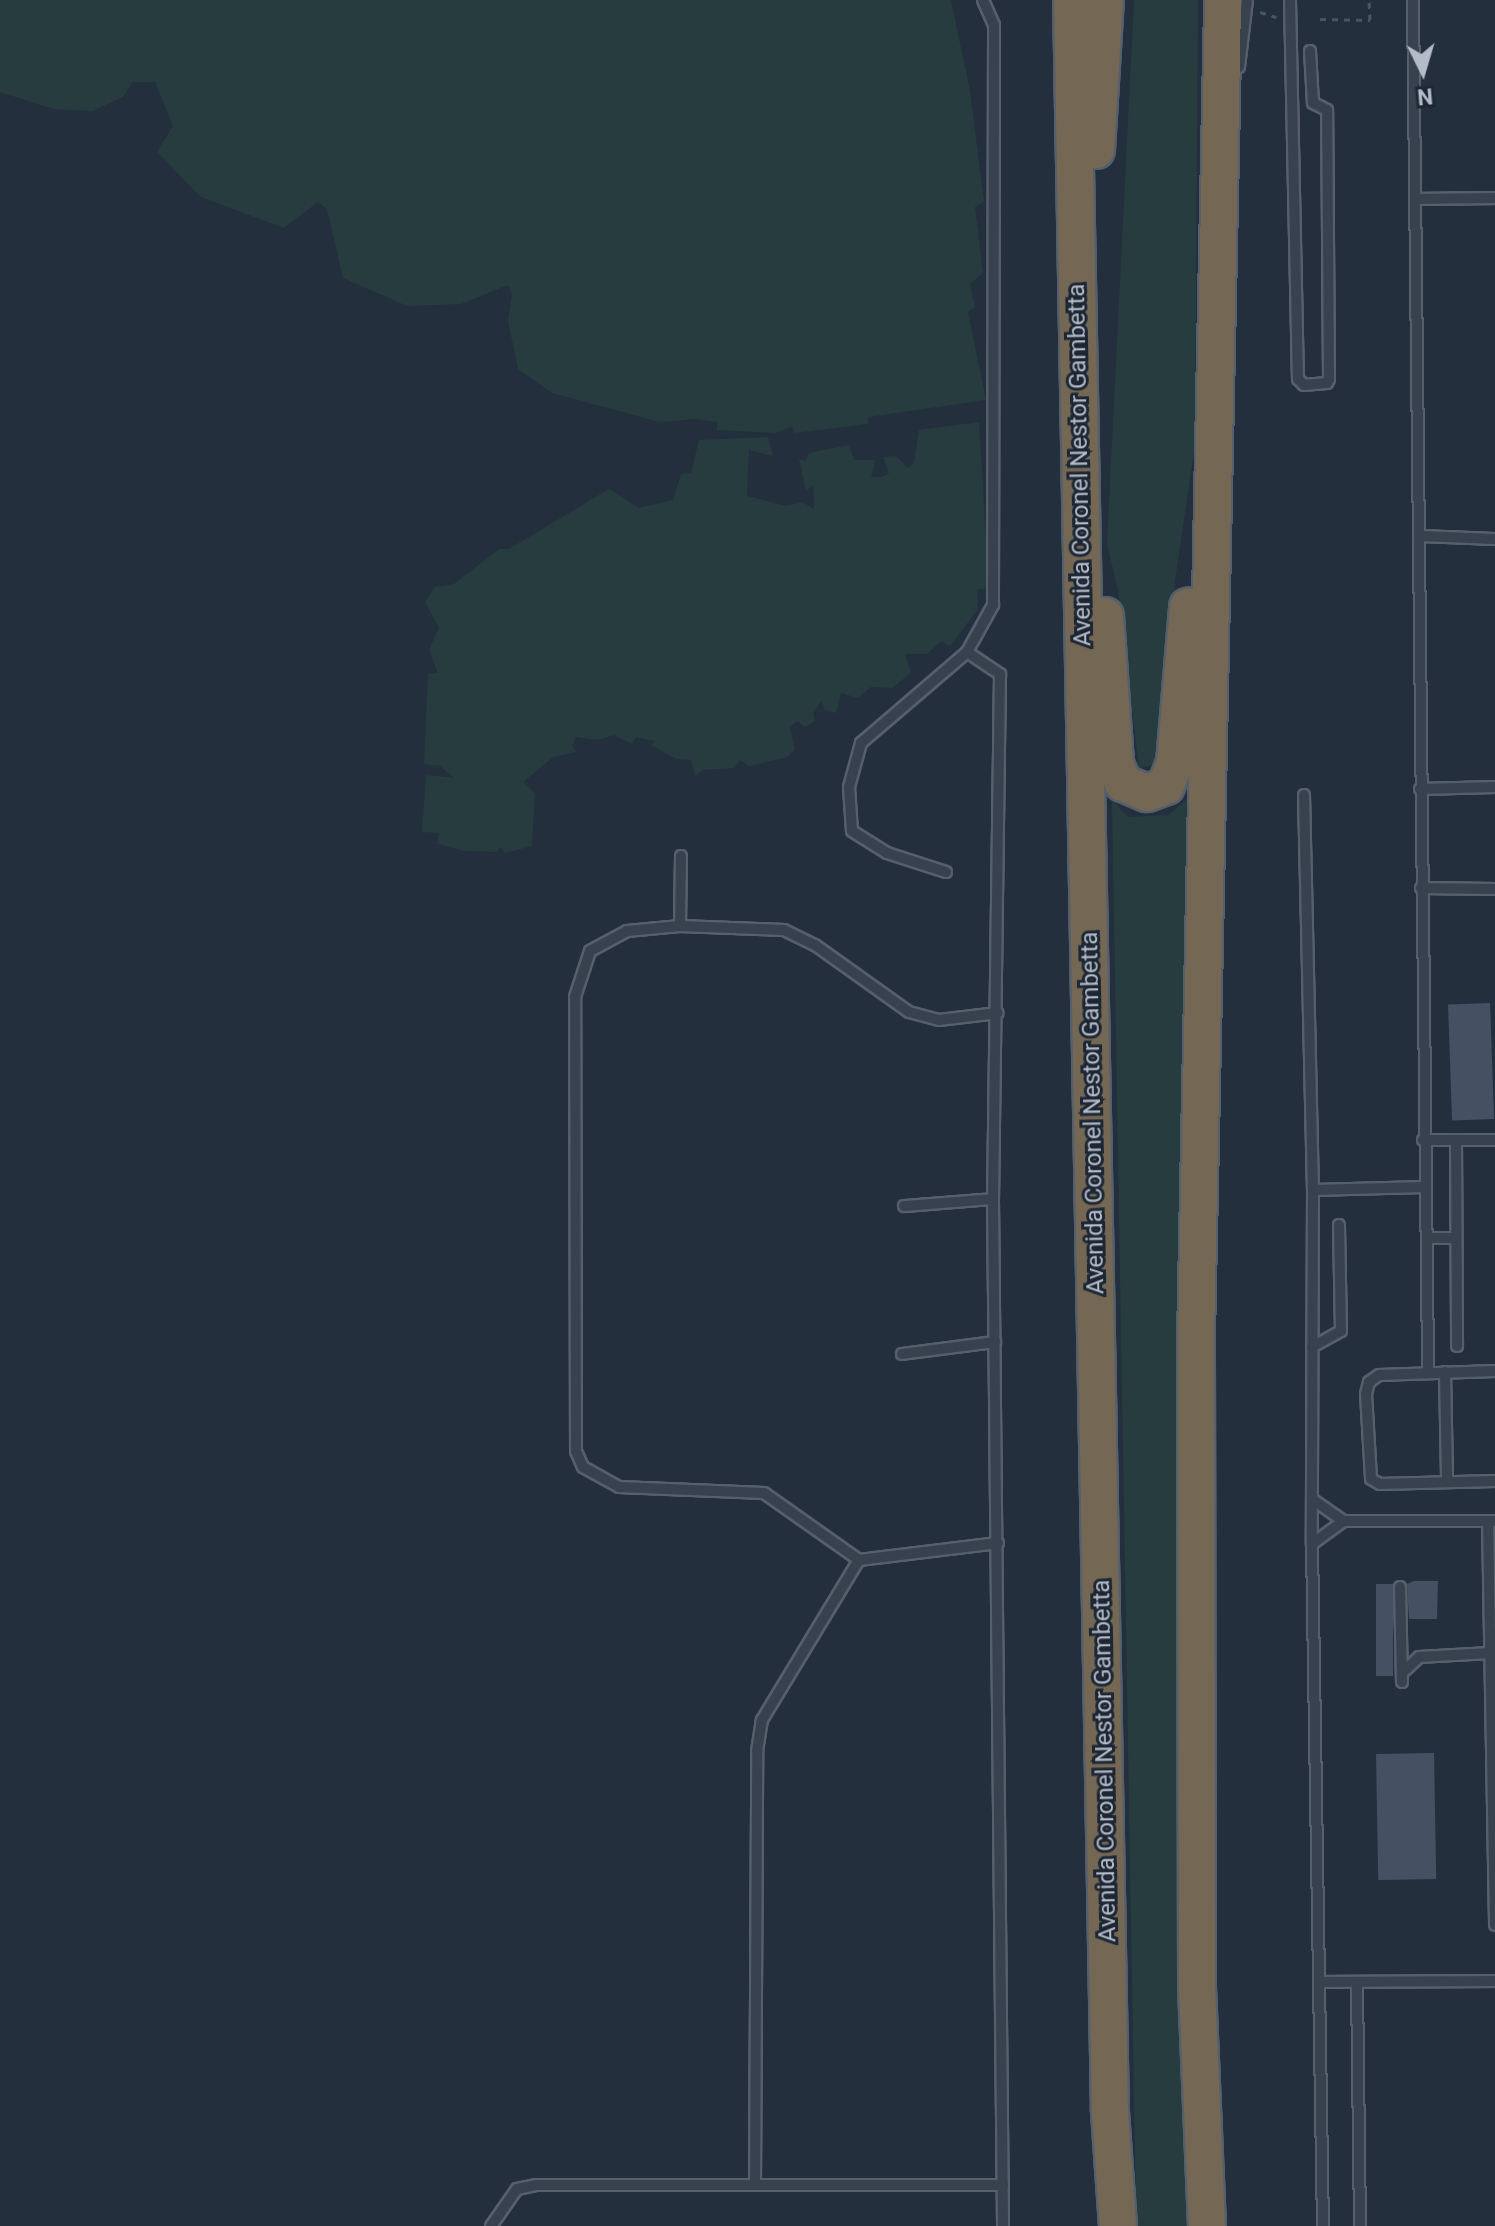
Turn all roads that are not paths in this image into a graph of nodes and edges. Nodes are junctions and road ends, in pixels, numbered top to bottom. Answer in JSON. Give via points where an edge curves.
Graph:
{"nodes":[{"id":1,"x":983,"y":0,"type":"edge"},
{"id":2,"x":1072,"y":0,"type":"edge"},
{"id":3,"x":1105,"y":0,"type":"edge"},
{"id":4,"x":1247,"y":0,"type":"edge"},
{"id":5,"x":1290,"y":0,"type":"edge"},
{"id":6,"x":1413,"y":0,"type":"edge"},
{"id":7,"x":1239,"y":5,"type":"edge"},
{"id":8,"x":1310,"y":51,"type":"dead end"},
{"id":9,"x":1236,"y":88,"type":"dead end"},
{"id":10,"x":1234,"y":104,"type":"dead end"},
{"id":11,"x":1495,"y":198,"type":"edge"},
{"id":12,"x":1415,"y":199,"type":"junction"},
{"id":13,"x":1221,"y":212,"type":"junction"},
{"id":14,"x":1075,"y":240,"type":"junction"},
{"id":15,"x":1079,"y":460,"type":"junction"},
{"id":16,"x":1213,"y":472,"type":"junction"},
{"id":17,"x":1420,"y":536,"type":"junction"},
{"id":18,"x":1495,"y":539,"type":"edge"},
{"id":19,"x":967,"y":652,"type":"junction"},
{"id":20,"x":1495,"y":787,"type":"edge"},
{"id":21,"x":1420,"y":789,"type":"junction"},
{"id":22,"x":1304,"y":795,"type":"dead end"},
{"id":23,"x":681,"y":856,"type":"dead end"},
{"id":24,"x":946,"y":872,"type":"dead end"},
{"id":25,"x":1421,"y":888,"type":"junction"},
{"id":26,"x":1495,"y":889,"type":"edge"},
{"id":27,"x":680,"y":926,"type":"junction"},
{"id":28,"x":998,"y":1013,"type":"junction"},
{"id":29,"x":1423,"y":1140,"type":"junction"},
{"id":30,"x":1456,"y":1140,"type":"junction"},
{"id":31,"x":1495,"y":1140,"type":"edge"},
{"id":32,"x":1424,"y":1187,"type":"junction"},
{"id":33,"x":1313,"y":1190,"type":"junction"},
{"id":34,"x":993,"y":1199,"type":"junction"},
{"id":35,"x":904,"y":1206,"type":"dead end"},
{"id":36,"x":1339,"y":1225,"type":"dead end"},
{"id":37,"x":1427,"y":1238,"type":"junction"},
{"id":38,"x":1456,"y":1238,"type":"junction"},
{"id":39,"x":995,"y":1342,"type":"junction"},
{"id":40,"x":1457,"y":1346,"type":"dead end"},
{"id":41,"x":1312,"y":1347,"type":"junction"},
{"id":42,"x":902,"y":1354,"type":"dead end"},
{"id":43,"x":1495,"y":1371,"type":"edge"},
{"id":44,"x":1445,"y":1372,"type":"junction"},
{"id":45,"x":1428,"y":1373,"type":"junction"},
{"id":46,"x":1447,"y":1481,"type":"junction"},
{"id":47,"x":1495,"y":1481,"type":"edge"},
{"id":48,"x":1312,"y":1499,"type":"junction"},
{"id":49,"x":1344,"y":1521,"type":"junction"},
{"id":50,"x":1492,"y":1521,"type":"edge"},
{"id":51,"x":998,"y":1543,"type":"junction"},
{"id":52,"x":1312,"y":1544,"type":"junction"},
{"id":53,"x":859,"y":1560,"type":"junction"},
{"id":54,"x":1492,"y":1574,"type":"edge"},
{"id":55,"x":1400,"y":1587,"type":"dead end"},
{"id":56,"x":1401,"y":1641,"type":"junction"},
{"id":57,"x":1490,"y":1653,"type":"junction"},
{"id":58,"x":1419,"y":1657,"type":"junction"},
{"id":59,"x":1494,"y":1894,"type":"edge"},
{"id":60,"x":1495,"y":1925,"type":"edge"},
{"id":61,"x":1495,"y":1981,"type":"edge"},
{"id":62,"x":1319,"y":1982,"type":"junction"},
{"id":63,"x":1357,"y":1982,"type":"junction"},
{"id":64,"x":755,"y":2185,"type":"junction"},
{"id":65,"x":1003,"y":2185,"type":"junction"},
{"id":66,"x":491,"y":2226,"type":"edge"},
{"id":67,"x":1003,"y":2226,"type":"edge"},
{"id":68,"x":1118,"y":2226,"type":"edge"},
{"id":69,"x":1207,"y":2226,"type":"edge"},
{"id":70,"x":1323,"y":2226,"type":"edge"},
{"id":71,"x":1360,"y":2226,"type":"edge"}],
"edges":[{"from":1,"to":19,"type":"lane","via":[[994,25],[993,605]]},
{"from":2,"to":14,"type":"highway","name":"Avenida Coronel Nestor Gambetta"},
{"from":3,"to":14,"type":"highway","via":[[1095,165]]},
{"from":4,"to":9,"type":"lane"},
{"from":5,"to":8,"type":"lane","via":[[1298,379],[1304,385],[1329,379],[1327,110],[1313,103]]},
{"from":6,"to":12,"type":"lane"},
{"from":7,"to":13,"type":"highway"},
{"from":10,"to":13,"type":"lane"},
{"from":11,"to":12,"type":"lane"},
{"from":12,"to":17,"type":"lane"},
{"from":13,"to":16,"type":"highway"},
{"from":14,"to":15,"type":"highway","name":"Avenida Coronel Nestor Gambetta"},
{"from":15,"to":16,"type":"highway","via":[[1100,533],[1115,764],[1123,783],[1147,793],[1166,786],[1175,763],[1194,524]]},
{"from":15,"to":68,"type":"highway","name":"Avenida Coronel Nestor Gambetta","via":[[1110,2112]]},
{"from":16,"to":69,"type":"highway","via":[[1196,1399],[1197,1985]]},
{"from":17,"to":18,"type":"lane"},
{"from":17,"to":21,"type":"lane"},
{"from":19,"to":24,"type":"lane","via":[[861,743],[849,787],[852,831],[887,853]]},
{"from":19,"to":28,"type":"lane","via":[[1000,674]]},
{"from":20,"to":21,"type":"lane"},
{"from":21,"to":25,"type":"lane"},
{"from":22,"to":33,"type":"lane"},
{"from":23,"to":27,"type":"lane"},
{"from":25,"to":26,"type":"lane"},
{"from":25,"to":29,"type":"lane"},
{"from":27,"to":28,"type":"lane","via":[[784,930],[815,945],[909,1012],[939,1020]]},
{"from":27,"to":53,"type":"lane","via":[[627,931],[590,951],[580,970],[575,997],[576,1451],[591,1473],[619,1487],[764,1493]]},
{"from":28,"to":34,"type":"lane"},
{"from":29,"to":30,"type":"lane"},
{"from":29,"to":32,"type":"lane"},
{"from":30,"to":31,"type":"lane"},
{"from":30,"to":38,"type":"lane"},
{"from":32,"to":33,"type":"lane"},
{"from":32,"to":37,"type":"lane"},
{"from":33,"to":41,"type":"lane"},
{"from":34,"to":35,"type":"lane"},
{"from":34,"to":39,"type":"lane"},
{"from":36,"to":41,"type":"lane","via":[[1341,1331]]},
{"from":37,"to":38,"type":"lane"},
{"from":37,"to":45,"type":"lane"},
{"from":38,"to":40,"type":"lane"},
{"from":39,"to":42,"type":"lane"},
{"from":39,"to":51,"type":"lane"},
{"from":41,"to":48,"type":"lane"},
{"from":43,"to":44,"type":"lane"},
{"from":44,"to":45,"type":"lane"},
{"from":44,"to":46,"type":"lane"},
{"from":45,"to":46,"type":"lane","via":[[1379,1375],[1369,1382],[1368,1471],[1380,1484]]},
{"from":46,"to":47,"type":"lane"},
{"from":48,"to":49,"type":"lane"},
{"from":48,"to":52,"type":"lane"},
{"from":49,"to":50,"type":"lane"},
{"from":49,"to":52,"type":"lane"},
{"from":50,"to":54,"type":"lane"},
{"from":51,"to":53,"type":"lane"},
{"from":51,"to":65,"type":"lane"},
{"from":52,"to":62,"type":"lane"},
{"from":53,"to":64,"type":"lane","via":[[762,1720],[757,1751]]},
{"from":54,"to":57,"type":"lane"},
{"from":55,"to":56,"type":"lane"},
{"from":56,"to":58,"type":"lane"},
{"from":56,"to":58,"type":"lane","via":[[1402,1678]]},
{"from":57,"to":58,"type":"lane"},
{"from":57,"to":59,"type":"lane"},
{"from":59,"to":60,"type":"lane"},
{"from":61,"to":63,"type":"lane"},
{"from":62,"to":63,"type":"lane"},
{"from":62,"to":70,"type":"lane"},
{"from":63,"to":71,"type":"lane"},
{"from":64,"to":65,"type":"lane"},
{"from":64,"to":66,"type":"lane","via":[[536,2185],[517,2189]]},
{"from":65,"to":67,"type":"lane"}]}
